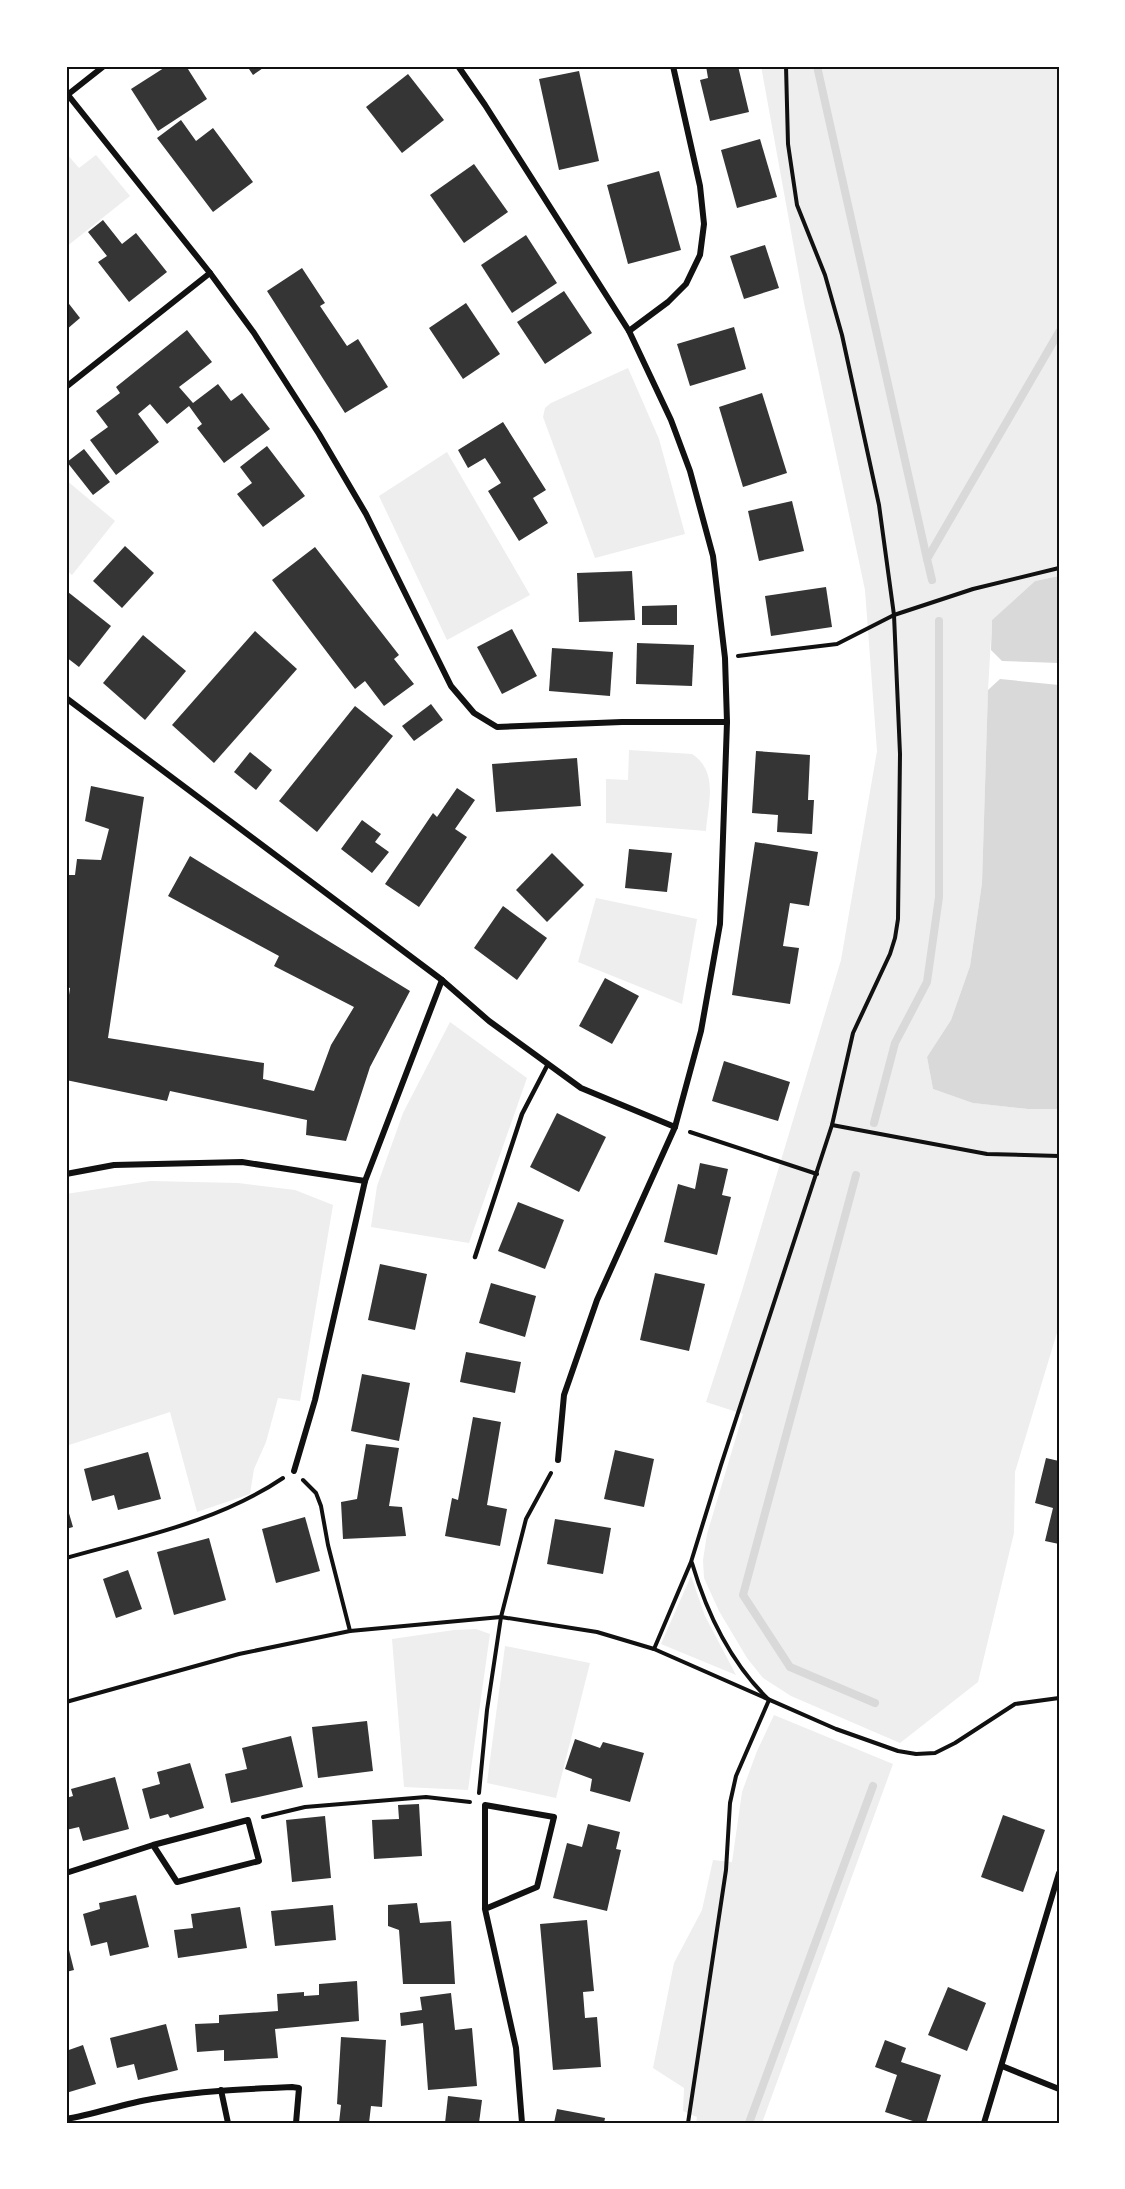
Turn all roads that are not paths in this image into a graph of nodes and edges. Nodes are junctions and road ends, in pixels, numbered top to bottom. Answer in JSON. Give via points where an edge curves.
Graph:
{"nodes":[{"id":1,"x":104,"y":66,"type":"edge"},
{"id":2,"x":458,"y":66,"type":"edge"},
{"id":3,"x":673,"y":66,"type":"edge"},
{"id":4,"x":67,"y":95,"type":"edge"},
{"id":5,"x":210,"y":273,"type":"junction"},
{"id":6,"x":629,"y":331,"type":"junction"},
{"id":7,"x":66,"y":387,"type":"edge"},
{"id":8,"x":68,"y":699,"type":"edge"},
{"id":9,"x":66,"y":709,"type":"edge"},
{"id":10,"x":727,"y":722,"type":"junction"},
{"id":11,"x":442,"y":980,"type":"junction"},
{"id":12,"x":548,"y":1064,"type":"junction"},
{"id":13,"x":675,"y":1127,"type":"junction"},
{"id":14,"x":66,"y":1174,"type":"edge"},
{"id":15,"x":365,"y":1181,"type":"junction"},
{"id":16,"x":475,"y":1257,"type":"dead end"},
{"id":17,"x":558,"y":1460,"type":"road end"},
{"id":18,"x":294,"y":1471,"type":"road end"},
{"id":19,"x":153,"y":1845,"type":"junction"},
{"id":20,"x":66,"y":1873,"type":"edge"},
{"id":21,"x":1059,"y":1873,"type":"edge"},
{"id":22,"x":484,"y":1909,"type":"junction"},
{"id":23,"x":1002,"y":2066,"type":"junction"},
{"id":24,"x":1059,"y":2089,"type":"edge"},
{"id":25,"x":220,"y":2090,"type":"junction"},
{"id":26,"x":66,"y":2120,"type":"edge"},
{"id":27,"x":228,"y":2123,"type":"edge"},
{"id":28,"x":296,"y":2123,"type":"edge"},
{"id":29,"x":522,"y":2123,"type":"edge"},
{"id":30,"x":984,"y":2123,"type":"edge"}],
"edges":[{"from":1,"to":4,"type":"street"},
{"from":2,"to":6,"type":"street"},
{"from":3,"to":6,"type":"street","via":[[700,186],[704,224],[700,255],[686,284]]},
{"from":4,"to":5,"type":"street"},
{"from":5,"to":7,"type":"street"},
{"from":5,"to":10,"type":"street","via":[[319,434],[366,514],[451,686],[474,713],[497,727]]},
{"from":6,"to":10,"type":"street","via":[[672,420],[713,556],[725,658]]},
{"from":8,"to":9,"type":"street"},
{"from":8,"to":11,"type":"street"},
{"from":10,"to":13,"type":"street","via":[[720,924],[701,1031]]},
{"from":11,"to":12,"type":"street"},
{"from":11,"to":15,"type":"street"},
{"from":12,"to":13,"type":"street","via":[[581,1088]]},
{"from":12,"to":16,"type":"lane","via":[[522,1114]]},
{"from":13,"to":17,"type":"street","via":[[589,1322],[564,1395]]},
{"from":14,"to":15,"type":"street","via":[[114,1165],[242,1162]]},
{"from":15,"to":18,"type":"street","via":[[315,1400]]},
{"from":19,"to":19,"type":"street","via":[[248,1820],[259,1861],[177,1882]]},
{"from":19,"to":20,"type":"street"},
{"from":21,"to":23,"type":"street"},
{"from":22,"to":22,"type":"street","via":[[537,1887],[554,1817],[485,1805]]},
{"from":22,"to":29,"type":"street","via":[[516,2048]]},
{"from":23,"to":24,"type":"street"},
{"from":23,"to":30,"type":"street"},
{"from":25,"to":26,"type":"street","via":[[150,2100]]},
{"from":25,"to":27,"type":"street"},
{"from":25,"to":28,"type":"street","via":[[299,2088]]}]}
